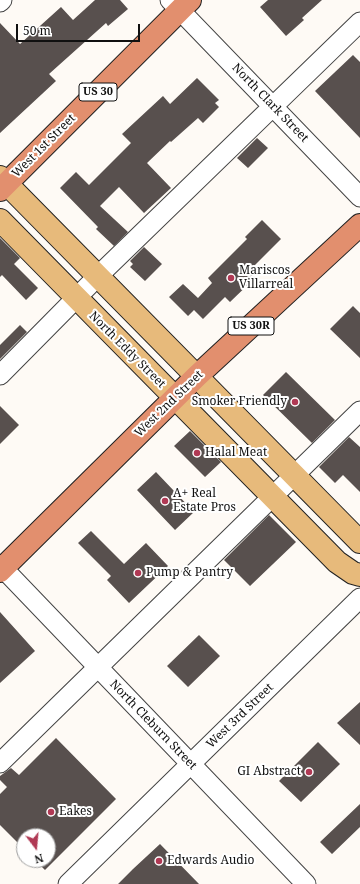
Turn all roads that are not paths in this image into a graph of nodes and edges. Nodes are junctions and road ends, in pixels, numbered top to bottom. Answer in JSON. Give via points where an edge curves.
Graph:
{"nodes":[{"id":1,"x":180,"y":3,"type":"edge"},
{"id":2,"x":360,"y":22,"type":"edge"},
{"id":3,"x":273,"y":107,"type":"junction"},
{"id":4,"x":2,"y":183,"type":"edge"},
{"id":5,"x":360,"y":197,"type":"edge"},
{"id":6,"x":0,"y":220,"type":"edge"},
{"id":7,"x":360,"y":225,"type":"edge"},
{"id":8,"x":98,"y":276,"type":"junction"},
{"id":9,"x":76,"y":298,"type":"junction"},
{"id":10,"x":0,"y":375,"type":"edge"},
{"id":11,"x":197,"y":376,"type":"junction"},
{"id":12,"x":174,"y":399,"type":"junction"},
{"id":13,"x":360,"y":410,"type":"edge"},
{"id":14,"x":294,"y":476,"type":"junction"},
{"id":15,"x":272,"y":498,"type":"junction"},
{"id":16,"x":360,"y":542,"type":"edge"},
{"id":17,"x":1,"y":568,"type":"edge"},
{"id":18,"x":360,"y":575,"type":"edge"},
{"id":19,"x":358,"y":605,"type":"edge"},
{"id":20,"x":97,"y":667,"type":"junction"},
{"id":21,"x":0,"y":762,"type":"edge"},
{"id":22,"x":190,"y":764,"type":"junction"},
{"id":23,"x":68,"y":884,"type":"edge"},
{"id":24,"x":306,"y":884,"type":"edge"}],
"edges":[{"from":1,"to":3,"type":"street","name":"North Clark Street"},
{"from":1,"to":4,"type":"highway","name":"West 1st Street","number":"US 30"},
{"from":2,"to":3,"type":"street"},
{"from":3,"to":5,"type":"street","name":"North Clark Street"},
{"from":3,"to":8,"type":"street"},
{"from":4,"to":8,"type":"main road"},
{"from":6,"to":9,"type":"main road","name":"North Eddy Street"},
{"from":7,"to":11,"type":"highway","name":"West 2nd Street","number":"US 30R"},
{"from":8,"to":9,"type":"street"},
{"from":8,"to":11,"type":"main road"},
{"from":9,"to":10,"type":"street"},
{"from":9,"to":12,"type":"main road","name":"North Eddy Street"},
{"from":11,"to":12,"type":"highway","name":"West 2nd Street","number":"US 30R"},
{"from":11,"to":14,"type":"main road"},
{"from":12,"to":15,"type":"main road","name":"North Eddy Street"},
{"from":12,"to":17,"type":"highway","name":"West 2nd Street","number":"US 30R"},
{"from":13,"to":14,"type":"street"},
{"from":14,"to":15,"type":"street"},
{"from":14,"to":16,"type":"main road"},
{"from":15,"to":18,"type":"main road","name":"North Eddy Street","via":[[337,562]]},
{"from":15,"to":20,"type":"street"},
{"from":17,"to":20,"type":"street","name":"North Cleburn Street"},
{"from":19,"to":22,"type":"street","name":"West 3rd Street"},
{"from":20,"to":21,"type":"street"},
{"from":20,"to":22,"type":"street","name":"North Cleburn Street"},
{"from":22,"to":23,"type":"street","name":"West 3rd Street"},
{"from":22,"to":24,"type":"street","name":"North Cleburn Street"}]}
